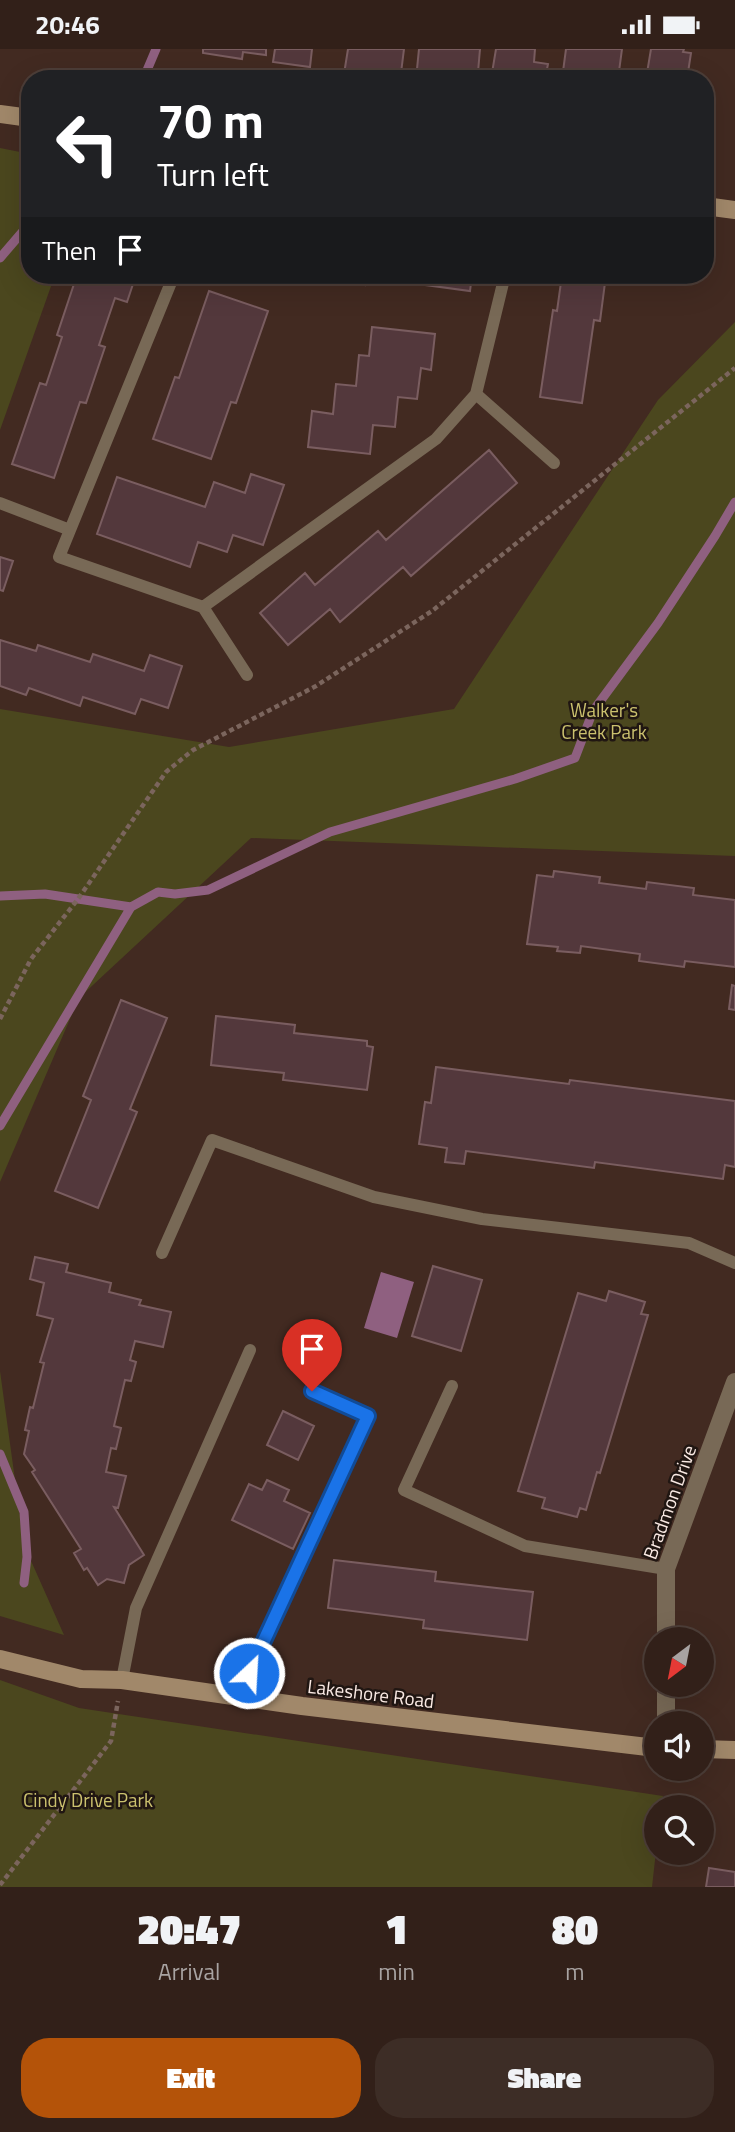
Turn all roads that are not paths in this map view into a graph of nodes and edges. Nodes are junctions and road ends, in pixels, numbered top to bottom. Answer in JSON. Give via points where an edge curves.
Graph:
{"nodes":[{"id":1,"x":0,"y":114,"type":"edge"},
{"id":2,"x":21,"y":117,"type":"edge"},
{"id":3,"x":714,"y":207,"type":"edge"},
{"id":4,"x":735,"y":210,"type":"edge"},
{"id":5,"x":170,"y":284,"type":"edge"},
{"id":6,"x":503,"y":284,"type":"edge"},
{"id":7,"x":476,"y":394,"type":"junction"},
{"id":8,"x":554,"y":463,"type":"dead end"},
{"id":9,"x":0,"y":503,"type":"edge"},
{"id":10,"x":70,"y":530,"type":"junction"},
{"id":11,"x":203,"y":607,"type":"junction"},
{"id":12,"x":247,"y":675,"type":"dead end"},
{"id":13,"x":162,"y":1253,"type":"dead end"},
{"id":14,"x":735,"y":1263,"type":"edge"},
{"id":15,"x":250,"y":1350,"type":"dead end"},
{"id":16,"x":735,"y":1382,"type":"edge"},
{"id":17,"x":452,"y":1386,"type":"dead end"},
{"id":18,"x":312,"y":1391,"type":"dead end"},
{"id":19,"x":666,"y":1569,"type":"junction"},
{"id":20,"x":666,"y":1627,"type":"edge"},
{"id":21,"x":0,"y":1658,"type":"edge"},
{"id":22,"x":122,"y":1680,"type":"junction"},
{"id":23,"x":238,"y":1696,"type":"junction"},
{"id":24,"x":644,"y":1747,"type":"edge"},
{"id":25,"x":714,"y":1749,"type":"edge"},
{"id":26,"x":735,"y":1750,"type":"edge"}],
"edges":[{"from":1,"to":2,"type":"main road"},
{"from":3,"to":4,"type":"main road"},
{"from":5,"to":10,"type":"lane"},
{"from":6,"to":7,"type":"lane"},
{"from":7,"to":8,"type":"lane"},
{"from":7,"to":11,"type":"lane","via":[[436,439]]},
{"from":9,"to":10,"type":"lane"},
{"from":10,"to":11,"type":"lane","via":[[59,557]]},
{"from":11,"to":12,"type":"lane"},
{"from":13,"to":14,"type":"lane","via":[[212,1140],[374,1197],[482,1219],[689,1243]]},
{"from":15,"to":22,"type":"lane","via":[[136,1608]]},
{"from":16,"to":19,"type":"street","name":"Bradmon Drive"},
{"from":17,"to":19,"type":"lane","via":[[404,1490],[525,1546]]},
{"from":18,"to":23,"type":"lane","via":[[368,1416]]},
{"from":19,"to":20,"type":"street","name":"Bradmon Drive"},
{"from":21,"to":22,"type":"main road","name":"Lakeshore Road","via":[[81,1679]]},
{"from":22,"to":23,"type":"main road","name":"Lakeshore Road"},
{"from":23,"to":24,"type":"main road","name":"Lakeshore Road"},
{"from":25,"to":26,"type":"main road"}]}
